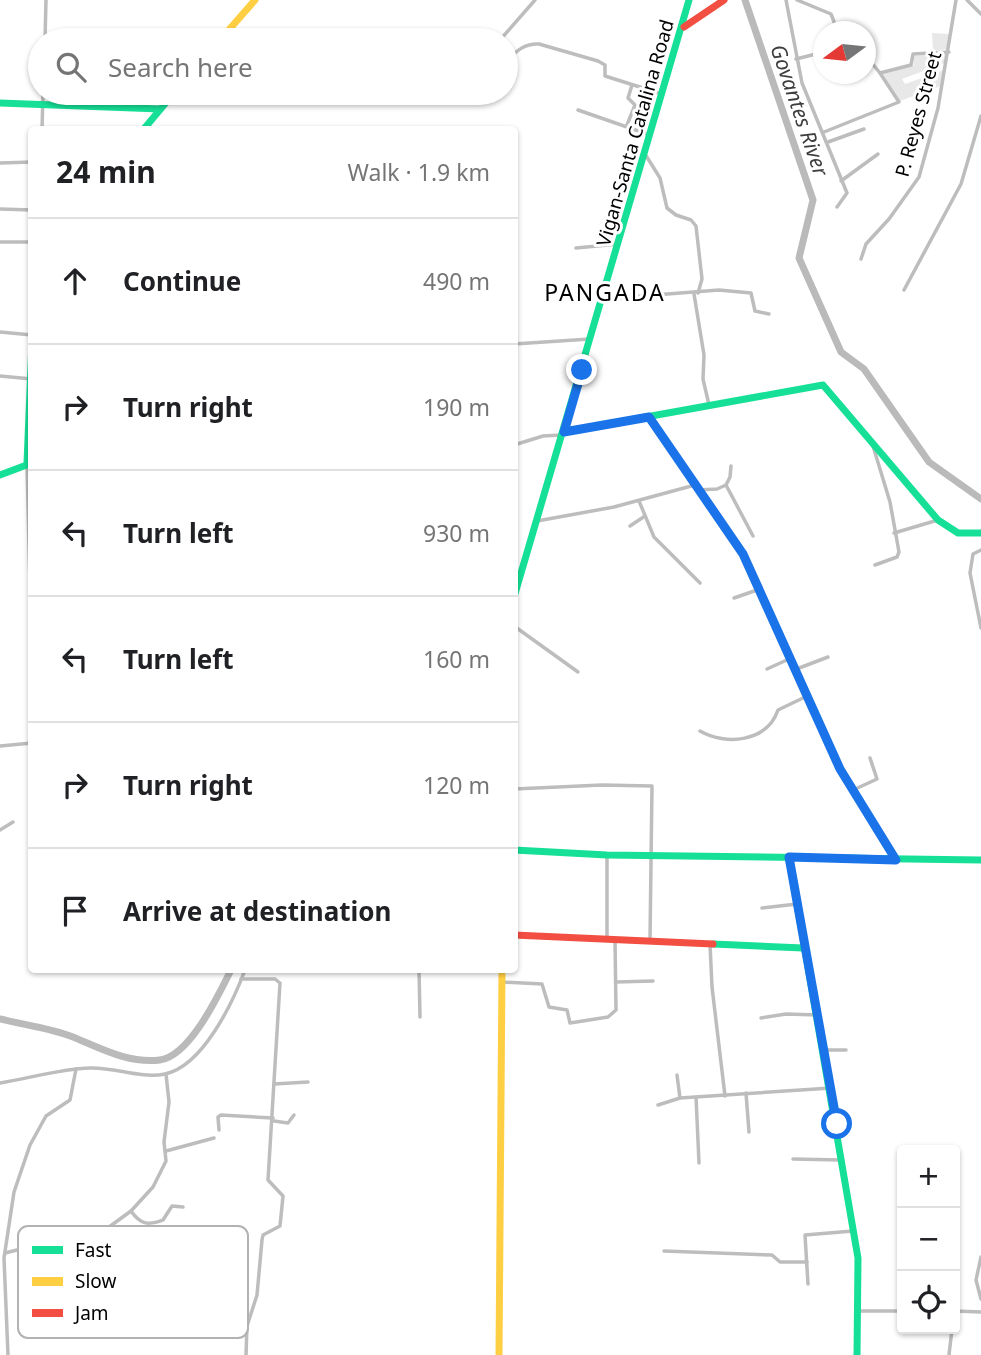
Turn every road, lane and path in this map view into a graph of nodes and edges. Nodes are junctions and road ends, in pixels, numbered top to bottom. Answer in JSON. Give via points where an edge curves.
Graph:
{"nodes":[{"id":1,"x":46,"y":0,"type":"edge"},
{"id":2,"x":255,"y":0,"type":"edge"},
{"id":3,"x":536,"y":0,"type":"edge"},
{"id":4,"x":724,"y":0,"type":"edge"},
{"id":5,"x":786,"y":0,"type":"edge"},
{"id":6,"x":797,"y":0,"type":"edge"},
{"id":7,"x":956,"y":0,"type":"edge"},
{"id":8,"x":967,"y":0,"type":"edge"},
{"id":9,"x":689,"y":2,"type":"edge"},
{"id":10,"x":981,"y":14,"type":"edge"},
{"id":11,"x":699,"y":15,"type":"junction"},
{"id":12,"x":834,"y":21,"type":"edge"},
{"id":13,"x":46,"y":28,"type":"edge"},
{"id":14,"x":230,"y":28,"type":"edge"},
{"id":15,"x":511,"y":28,"type":"edge"},
{"id":16,"x":682,"y":29,"type":"junction"},
{"id":17,"x":518,"y":49,"type":"edge"},
{"id":18,"x":949,"y":52,"type":"junction"},
{"id":19,"x":813,"y":55,"type":"edge"},
{"id":20,"x":796,"y":59,"type":"junction"},
{"id":21,"x":876,"y":68,"type":"edge"},
{"id":22,"x":880,"y":73,"type":"junction"},
{"id":23,"x":632,"y":85,"type":"junction"},
{"id":24,"x":662,"y":94,"type":"junction"},
{"id":25,"x":0,"y":103,"type":"edge"},
{"id":26,"x":28,"y":104,"type":"edge"},
{"id":27,"x":43,"y":105,"type":"edge"},
{"id":28,"x":66,"y":105,"type":"edge"},
{"id":29,"x":164,"y":105,"type":"edge"},
{"id":30,"x":160,"y":109,"type":"junction"},
{"id":31,"x":578,"y":110,"type":"dead end"},
{"id":32,"x":981,"y":116,"type":"edge"},
{"id":33,"x":627,"y":125,"type":"junction"},
{"id":34,"x":42,"y":126,"type":"edge"},
{"id":35,"x":146,"y":126,"type":"edge"},
{"id":36,"x":864,"y":129,"type":"dead end"},
{"id":37,"x":824,"y":132,"type":"junction"},
{"id":38,"x":650,"y":135,"type":"junction"},
{"id":39,"x":828,"y":142,"type":"junction"},
{"id":40,"x":645,"y":154,"type":"junction"},
{"id":41,"x":878,"y":154,"type":"dead end"},
{"id":42,"x":28,"y":162,"type":"edge"},
{"id":43,"x":0,"y":163,"type":"edge"},
{"id":44,"x":841,"y":181,"type":"junction"},
{"id":45,"x":837,"y":206,"type":"dead end"},
{"id":46,"x":0,"y":209,"type":"edge"},
{"id":47,"x":28,"y":210,"type":"edge"},
{"id":48,"x":28,"y":242,"type":"edge"},
{"id":49,"x":0,"y":243,"type":"edge"},
{"id":50,"x":619,"y":244,"type":"junction"},
{"id":51,"x":576,"y":248,"type":"dead end"},
{"id":52,"x":861,"y":259,"type":"dead end"},
{"id":53,"x":904,"y":290,"type":"dead end"},
{"id":54,"x":696,"y":293,"type":"junction"},
{"id":55,"x":603,"y":299,"type":"junction"},
{"id":56,"x":769,"y":314,"type":"dead end"},
{"id":57,"x":0,"y":332,"type":"edge"},
{"id":58,"x":28,"y":335,"type":"edge"},
{"id":59,"x":592,"y":338,"type":"junction"},
{"id":60,"x":518,"y":344,"type":"edge"},
{"id":61,"x":0,"y":376,"type":"edge"},
{"id":62,"x":28,"y":378,"type":"edge"},
{"id":63,"x":710,"y":407,"type":"junction"},
{"id":64,"x":649,"y":417,"type":"junction"},
{"id":65,"x":563,"y":434,"type":"junction"},
{"id":66,"x":518,"y":444,"type":"edge"},
{"id":67,"x":872,"y":444,"type":"junction"},
{"id":68,"x":28,"y":464,"type":"edge"},
{"id":69,"x":731,"y":466,"type":"dead end"},
{"id":70,"x":0,"y":475,"type":"edge"},
{"id":71,"x":695,"y":485,"type":"junction"},
{"id":72,"x":726,"y":485,"type":"junction"},
{"id":73,"x":698,"y":490,"type":"junction"},
{"id":74,"x":639,"y":500,"type":"junction"},
{"id":75,"x":645,"y":516,"type":"junction"},
{"id":76,"x":938,"y":520,"type":"junction"},
{"id":77,"x":537,"y":521,"type":"junction"},
{"id":78,"x":630,"y":526,"type":"dead end"},
{"id":79,"x":894,"y":533,"type":"junction"},
{"id":80,"x":981,"y":533,"type":"edge"},
{"id":81,"x":753,"y":536,"type":"dead end"},
{"id":82,"x":981,"y":550,"type":"edge"},
{"id":83,"x":875,"y":565,"type":"dead end"},
{"id":84,"x":700,"y":583,"type":"dead end"},
{"id":85,"x":518,"y":584,"type":"edge"},
{"id":86,"x":760,"y":589,"type":"junction"},
{"id":87,"x":734,"y":598,"type":"dead end"},
{"id":88,"x":981,"y":628,"type":"edge"},
{"id":89,"x":518,"y":629,"type":"edge"},
{"id":90,"x":828,"y":657,"type":"dead end"},
{"id":91,"x":789,"y":659,"type":"junction"},
{"id":92,"x":766,"y":669,"type":"dead end"},
{"id":93,"x":794,"y":670,"type":"junction"},
{"id":94,"x":578,"y":672,"type":"dead end"},
{"id":95,"x":806,"y":696,"type":"junction"},
{"id":96,"x":700,"y":732,"type":"dead end"},
{"id":97,"x":28,"y":743,"type":"edge"},
{"id":98,"x":0,"y":746,"type":"edge"},
{"id":99,"x":870,"y":758,"type":"dead end"},
{"id":100,"x":518,"y":789,"type":"edge"},
{"id":101,"x":851,"y":791,"type":"junction"},
{"id":102,"x":13,"y":822,"type":"dead end"},
{"id":103,"x":0,"y":830,"type":"edge"},
{"id":104,"x":518,"y":852,"type":"edge"},
{"id":105,"x":607,"y":855,"type":"junction"},
{"id":106,"x":652,"y":855,"type":"junction"},
{"id":107,"x":789,"y":857,"type":"junction"},
{"id":108,"x":896,"y":860,"type":"junction"},
{"id":109,"x":981,"y":860,"type":"edge"},
{"id":110,"x":797,"y":904,"type":"junction"},
{"id":111,"x":762,"y":908,"type":"dead end"},
{"id":112,"x":518,"y":935,"type":"edge"},
{"id":113,"x":611,"y":939,"type":"junction"},
{"id":114,"x":650,"y":940,"type":"junction"},
{"id":115,"x":710,"y":944,"type":"junction"},
{"id":116,"x":803,"y":948,"type":"junction"},
{"id":117,"x":244,"y":973,"type":"edge"},
{"id":118,"x":419,"y":973,"type":"edge"},
{"id":119,"x":502,"y":973,"type":"edge"},
{"id":120,"x":241,"y":979,"type":"junction"},
{"id":121,"x":653,"y":981,"type":"dead end"},
{"id":122,"x":502,"y":982,"type":"junction"},
{"id":123,"x":616,"y":982,"type":"junction"},
{"id":124,"x":818,"y":1015,"type":"junction"},
{"id":125,"x":420,"y":1017,"type":"dead end"},
{"id":126,"x":761,"y":1018,"type":"dead end"},
{"id":127,"x":824,"y":1050,"type":"junction"},
{"id":128,"x":846,"y":1050,"type":"dead end"},
{"id":129,"x":75,"y":1069,"type":"junction"},
{"id":130,"x":166,"y":1074,"type":"junction"},
{"id":131,"x":677,"y":1075,"type":"dead end"},
{"id":132,"x":308,"y":1082,"type":"dead end"},
{"id":133,"x":0,"y":1083,"type":"edge"},
{"id":134,"x":274,"y":1084,"type":"junction"},
{"id":135,"x":831,"y":1088,"type":"junction"},
{"id":136,"x":746,"y":1093,"type":"junction"},
{"id":137,"x":724,"y":1096,"type":"junction"},
{"id":138,"x":696,"y":1097,"type":"junction"},
{"id":139,"x":680,"y":1098,"type":"junction"},
{"id":140,"x":658,"y":1105,"type":"dead end"},
{"id":141,"x":294,"y":1115,"type":"dead end"},
{"id":142,"x":273,"y":1120,"type":"junction"},
{"id":143,"x":219,"y":1130,"type":"dead end"},
{"id":144,"x":749,"y":1132,"type":"dead end"},
{"id":145,"x":214,"y":1138,"type":"dead end"},
{"id":146,"x":166,"y":1151,"type":"junction"},
{"id":147,"x":793,"y":1159,"type":"dead end"},
{"id":148,"x":840,"y":1160,"type":"junction"},
{"id":149,"x":699,"y":1163,"type":"dead end"},
{"id":150,"x":183,"y":1207,"type":"dead end"},
{"id":151,"x":131,"y":1211,"type":"junction"},
{"id":152,"x":110,"y":1226,"type":"edge"},
{"id":153,"x":853,"y":1231,"type":"junction"},
{"id":154,"x":18,"y":1250,"type":"edge"},
{"id":155,"x":664,"y":1251,"type":"dead end"},
{"id":156,"x":5,"y":1253,"type":"junction"},
{"id":157,"x":981,"y":1257,"type":"edge"},
{"id":158,"x":807,"y":1262,"type":"junction"},
{"id":159,"x":808,"y":1284,"type":"dead end"},
{"id":160,"x":981,"y":1299,"type":"edge"},
{"id":161,"x":859,"y":1311,"type":"junction"},
{"id":162,"x":897,"y":1311,"type":"edge"},
{"id":163,"x":960,"y":1311,"type":"edge"},
{"id":164,"x":981,"y":1312,"type":"edge"},
{"id":165,"x":248,"y":1323,"type":"edge"},
{"id":166,"x":951,"y":1334,"type":"edge"},
{"id":167,"x":8,"y":1355,"type":"edge"},
{"id":168,"x":499,"y":1355,"type":"edge"},
{"id":169,"x":857,"y":1355,"type":"edge"},
{"id":170,"x":949,"y":1355,"type":"edge"}],
"edges":[{"from":1,"to":13,"type":"street"},
{"from":2,"to":14,"type":"street"},
{"from":3,"to":15,"type":"street"},
{"from":4,"to":11,"type":"street"},
{"from":5,"to":20,"type":"street"},
{"from":6,"to":12,"type":"street","via":[[831,14]]},
{"from":7,"to":18,"type":"street","name":"P. Reyes Street"},
{"from":8,"to":10,"type":"street"},
{"from":9,"to":11,"type":"street"},
{"from":9,"to":16,"type":"street","name":"Vigan-Santa Catalina Road"},
{"from":11,"to":16,"type":"street"},
{"from":16,"to":24,"type":"street","name":"Vigan-Santa Catalina Road"},
{"from":17,"to":23,"type":"street","via":[[539,44],[598,61],[605,65],[605,76]]},
{"from":18,"to":22,"type":"street","via":[[913,54],[911,64]]},
{"from":18,"to":52,"type":"street","name":"P. Reyes Street","via":[[918,180],[866,244]]},
{"from":19,"to":20,"type":"street"},
{"from":20,"to":37,"type":"street","via":[[811,108]]},
{"from":21,"to":22,"type":"street"},
{"from":22,"to":37,"type":"street","via":[[899,102]]},
{"from":23,"to":24,"type":"street"},
{"from":23,"to":33,"type":"street","via":[[628,99],[635,105]]},
{"from":24,"to":38,"type":"street","name":"Vigan-Santa Catalina Road"},
{"from":25,"to":26,"type":"street"},
{"from":27,"to":34,"type":"street"},
{"from":28,"to":30,"type":"street"},
{"from":29,"to":30,"type":"street"},
{"from":30,"to":35,"type":"street"},
{"from":31,"to":33,"type":"street"},
{"from":32,"to":53,"type":"street","via":[[961,184]]},
{"from":33,"to":38,"type":"street"},
{"from":36,"to":39,"type":"street"},
{"from":37,"to":39,"type":"street"},
{"from":38,"to":40,"type":"street","name":"Vigan-Santa Catalina Road"},
{"from":39,"to":44,"type":"street"},
{"from":40,"to":50,"type":"street","name":"Vigan-Santa Catalina Road"},
{"from":40,"to":54,"type":"street","via":[[660,178],[667,208],[696,226],[702,279]]},
{"from":41,"to":44,"type":"street"},
{"from":42,"to":43,"type":"street"},
{"from":44,"to":45,"type":"street","via":[[847,194]]},
{"from":46,"to":47,"type":"street"},
{"from":48,"to":49,"type":"street"},
{"from":50,"to":51,"type":"street"},
{"from":50,"to":55,"type":"street","name":"Vigan-Santa Catalina Road"},
{"from":54,"to":55,"type":"street"},
{"from":54,"to":56,"type":"street","via":[[751,293],[755,311]]},
{"from":54,"to":63,"type":"street","via":[[703,379]]},
{"from":55,"to":59,"type":"street","name":"Vigan-Santa Catalina Road"},
{"from":57,"to":58,"type":"street"},
{"from":59,"to":60,"type":"street"},
{"from":59,"to":65,"type":"street","name":"Vigan-Santa Catalina Road"},
{"from":61,"to":62,"type":"street"},
{"from":63,"to":64,"type":"street"},
{"from":63,"to":67,"type":"street","via":[[822,385]]},
{"from":64,"to":65,"type":"street"},
{"from":64,"to":71,"type":"street"},
{"from":65,"to":66,"type":"street"},
{"from":65,"to":77,"type":"street","name":"Vigan-Santa Catalina Road"},
{"from":67,"to":76,"type":"street"},
{"from":67,"to":79,"type":"street","via":[[890,502]]},
{"from":68,"to":70,"type":"street"},
{"from":69,"to":72,"type":"street"},
{"from":71,"to":73,"type":"street"},
{"from":71,"to":74,"type":"street"},
{"from":72,"to":73,"type":"street"},
{"from":72,"to":81,"type":"street"},
{"from":73,"to":86,"type":"street","via":[[736,543]]},
{"from":74,"to":75,"type":"street"},
{"from":74,"to":77,"type":"street"},
{"from":75,"to":78,"type":"street"},
{"from":75,"to":84,"type":"street","via":[[657,540]]},
{"from":76,"to":79,"type":"street"},
{"from":76,"to":80,"type":"street","via":[[958,533]]},
{"from":77,"to":85,"type":"street","name":"Vigan-Santa Catalina Road"},
{"from":79,"to":83,"type":"street","via":[[899,554]]},
{"from":82,"to":88,"type":"street","via":[[974,554],[970,573]]},
{"from":86,"to":87,"type":"street"},
{"from":86,"to":91,"type":"street"},
{"from":89,"to":94,"type":"street"},
{"from":90,"to":93,"type":"street"},
{"from":91,"to":92,"type":"street"},
{"from":91,"to":93,"type":"street"},
{"from":93,"to":95,"type":"street"},
{"from":95,"to":96,"type":"street","via":[[778,710],[775,720],[749,737],[727,742]]},
{"from":95,"to":101,"type":"street"},
{"from":97,"to":98,"type":"street"},
{"from":99,"to":101,"type":"street","via":[[877,779]]},
{"from":100,"to":106,"type":"street","via":[[652,786]]},
{"from":101,"to":108,"type":"street"},
{"from":102,"to":103,"type":"street"},
{"from":104,"to":105,"type":"street"},
{"from":105,"to":106,"type":"street"},
{"from":105,"to":113,"type":"street"},
{"from":106,"to":107,"type":"street"},
{"from":106,"to":114,"type":"street"},
{"from":107,"to":108,"type":"street"},
{"from":107,"to":110,"type":"street"},
{"from":108,"to":109,"type":"street"},
{"from":110,"to":111,"type":"street"},
{"from":110,"to":116,"type":"street"},
{"from":112,"to":113,"type":"street"},
{"from":113,"to":114,"type":"street"},
{"from":113,"to":123,"type":"street"},
{"from":114,"to":115,"type":"street"},
{"from":115,"to":116,"type":"street"},
{"from":115,"to":137,"type":"street"},
{"from":116,"to":124,"type":"street"},
{"from":117,"to":120,"type":"street"},
{"from":118,"to":125,"type":"street"},
{"from":119,"to":122,"type":"street"},
{"from":120,"to":130,"type":"street","via":[[228,1010],[201,1049]]},
{"from":120,"to":134,"type":"street","via":[[275,979],[279,983]]},
{"from":121,"to":123,"type":"street"},
{"from":122,"to":123,"type":"street","via":[[542,984],[549,1007],[566,1010],[570,1023],[615,1014]]},
{"from":122,"to":168,"type":"street"},
{"from":124,"to":126,"type":"street"},
{"from":124,"to":127,"type":"street"},
{"from":127,"to":128,"type":"street"},
{"from":127,"to":135,"type":"street"},
{"from":129,"to":130,"type":"street"},
{"from":129,"to":133,"type":"street"},
{"from":129,"to":156,"type":"street","via":[[71,1100],[46,1115],[20,1169]]},
{"from":130,"to":146,"type":"street"},
{"from":131,"to":139,"type":"street"},
{"from":132,"to":134,"type":"street"},
{"from":134,"to":142,"type":"street"},
{"from":135,"to":136,"type":"street"},
{"from":135,"to":148,"type":"street"},
{"from":136,"to":137,"type":"street"},
{"from":136,"to":144,"type":"street"},
{"from":137,"to":138,"type":"street"},
{"from":138,"to":139,"type":"street"},
{"from":138,"to":149,"type":"street"},
{"from":139,"to":140,"type":"street"},
{"from":141,"to":142,"type":"street","via":[[288,1123]]},
{"from":142,"to":143,"type":"street","via":[[221,1115]]},
{"from":142,"to":165,"type":"street","via":[[268,1180],[283,1196],[281,1223],[263,1235],[257,1294]]},
{"from":145,"to":146,"type":"street"},
{"from":146,"to":151,"type":"street","via":[[160,1177]]},
{"from":147,"to":148,"type":"street"},
{"from":148,"to":153,"type":"street"},
{"from":150,"to":151,"type":"street","via":[[172,1206],[163,1220],[147,1224]]},
{"from":151,"to":152,"type":"street"},
{"from":153,"to":158,"type":"street","via":[[805,1235]]},
{"from":153,"to":161,"type":"street"},
{"from":154,"to":156,"type":"street"},
{"from":155,"to":158,"type":"street","via":[[772,1255],[779,1262]]},
{"from":156,"to":167,"type":"street"},
{"from":157,"to":160,"type":"street","via":[[976,1283]]},
{"from":158,"to":159,"type":"street"},
{"from":161,"to":162,"type":"street"},
{"from":161,"to":169,"type":"street"},
{"from":163,"to":164,"type":"street"},
{"from":166,"to":170,"type":"street"}]}
